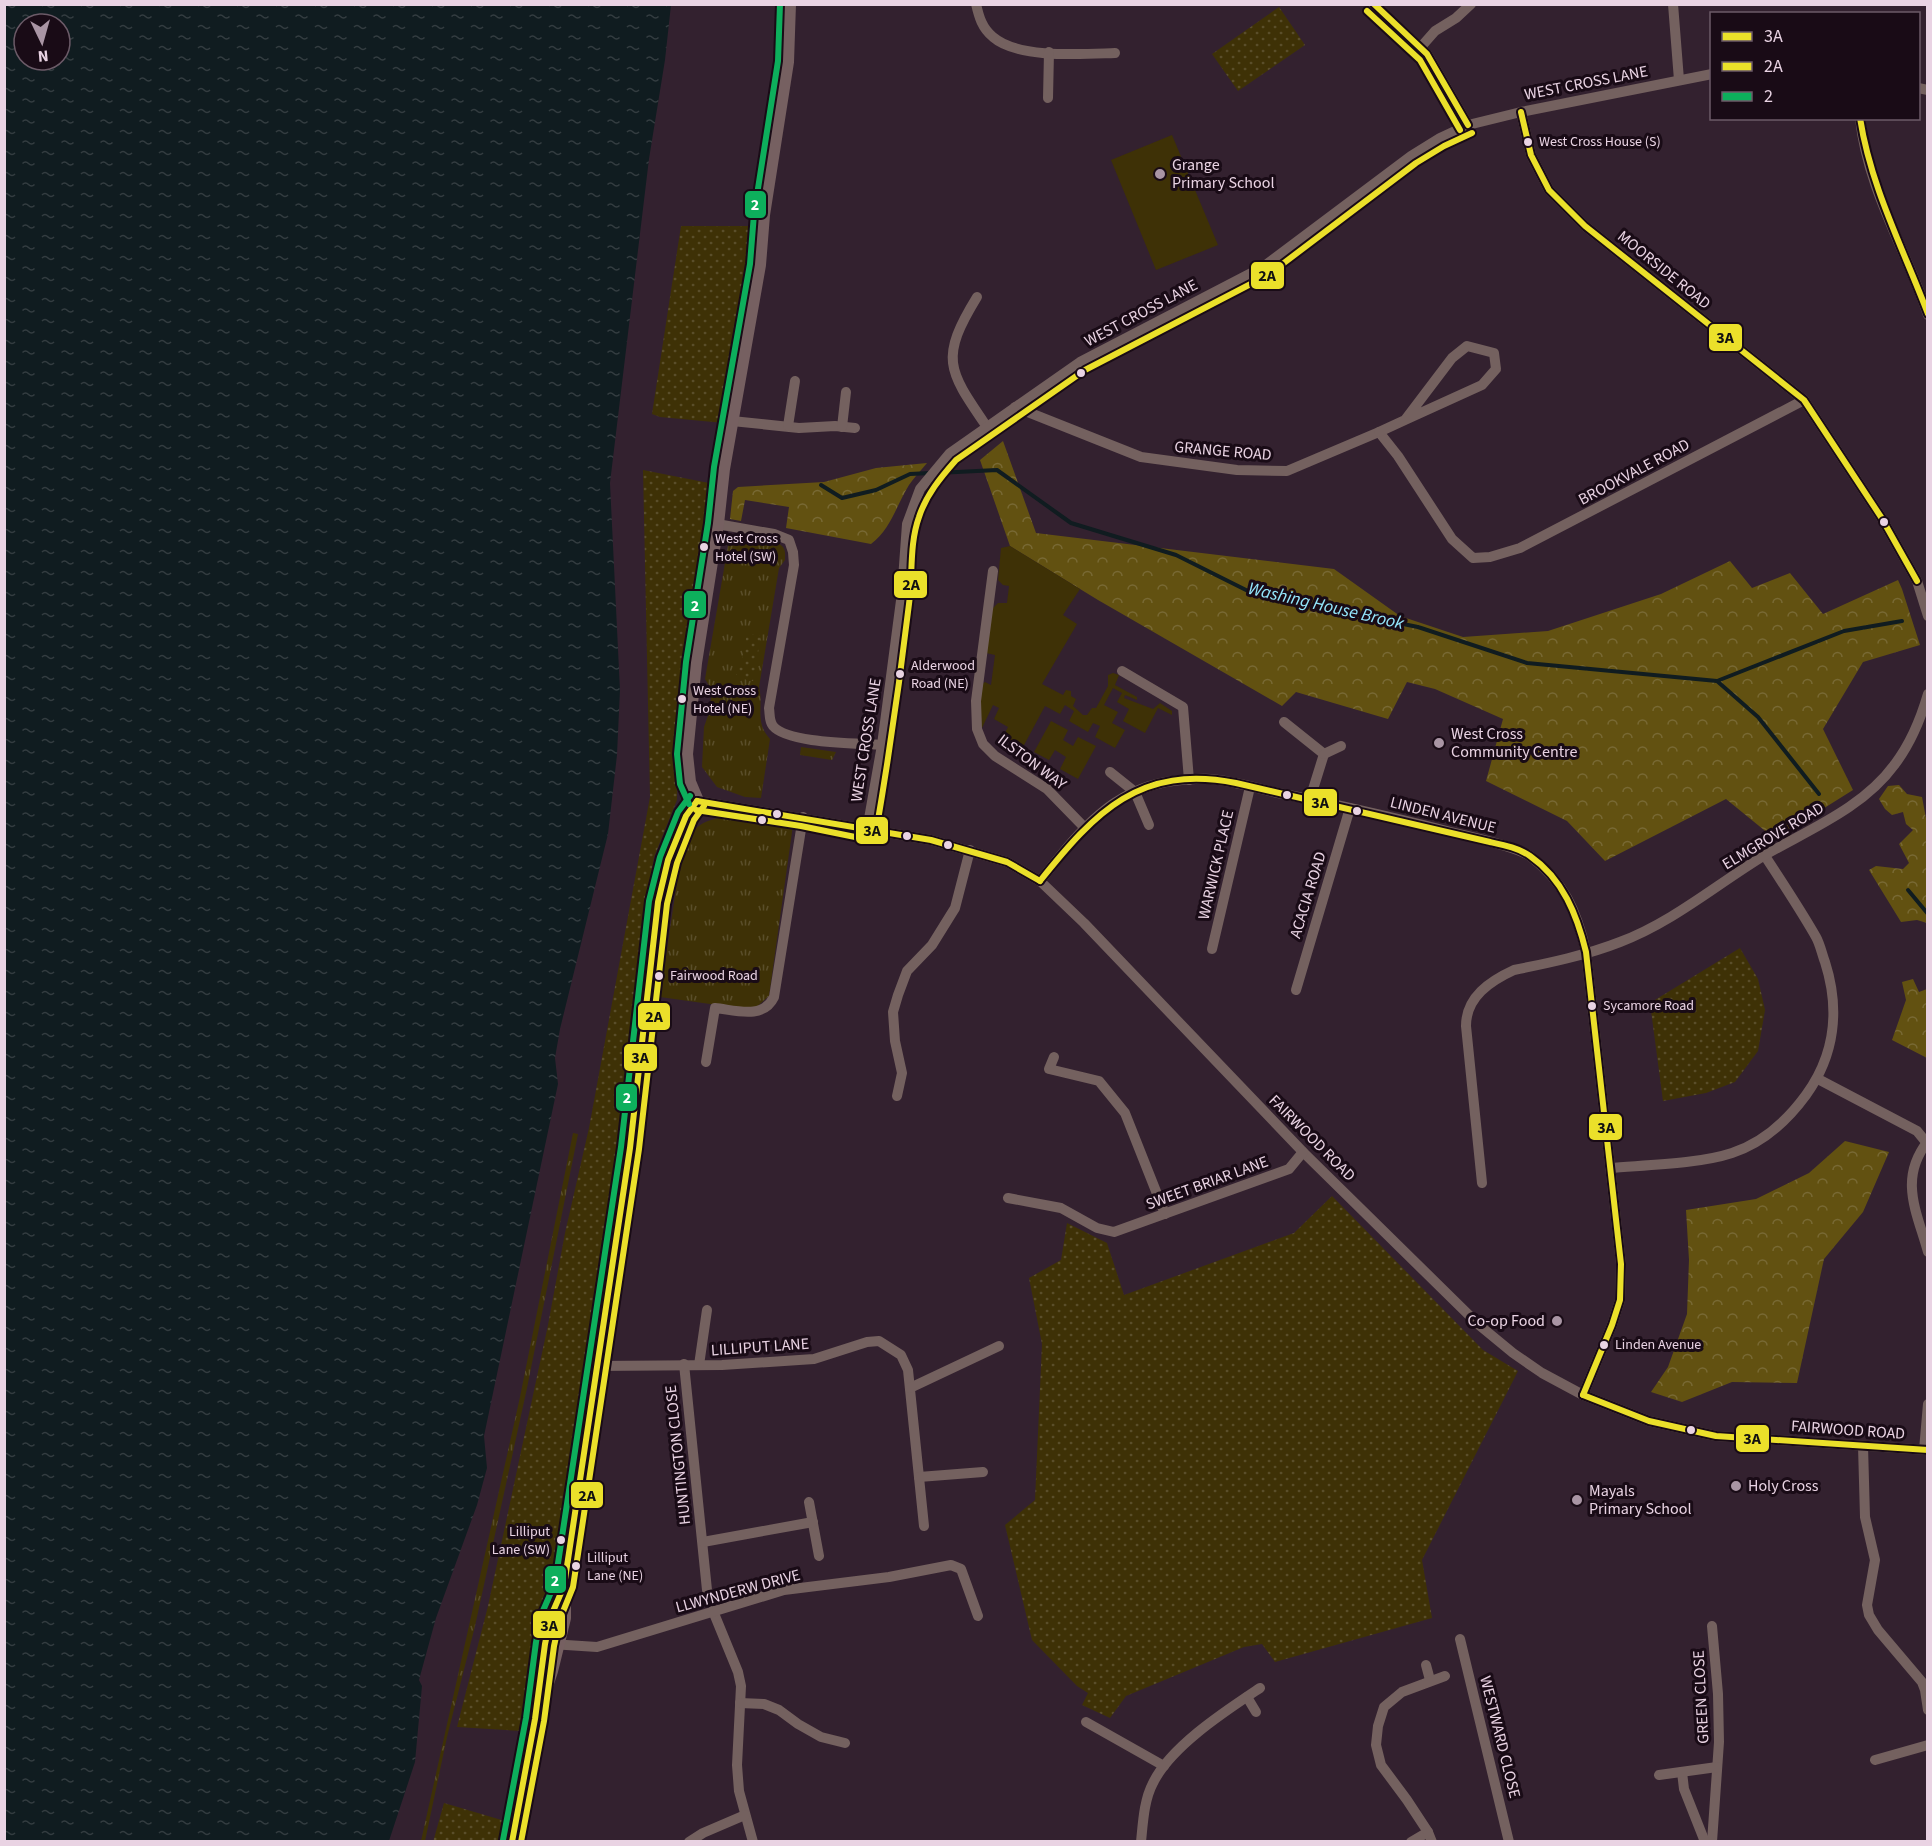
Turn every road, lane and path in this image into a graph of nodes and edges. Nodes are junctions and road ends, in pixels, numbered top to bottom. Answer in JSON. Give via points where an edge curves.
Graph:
{"nodes":[{"id":1,"x":789,"y":4,"type":"edge"},
{"id":2,"x":976,"y":4,"type":"edge"},
{"id":3,"x":1373,"y":4,"type":"edge"},
{"id":4,"x":1471,"y":4,"type":"edge"},
{"id":5,"x":1673,"y":4,"type":"edge"},
{"id":6,"x":1420,"y":48,"type":"junction"},
{"id":7,"x":1049,"y":52,"type":"junction"},
{"id":8,"x":1115,"y":53,"type":"dead end"},
{"id":9,"x":1710,"y":74,"type":"edge"},
{"id":10,"x":1679,"y":80,"type":"junction"},
{"id":11,"x":1048,"y":98,"type":"dead end"},
{"id":12,"x":1521,"y":112,"type":"junction"},
{"id":13,"x":1860,"y":120,"type":"edge"},
{"id":14,"x":1468,"y":125,"type":"junction"},
{"id":15,"x":977,"y":297,"type":"dead end"},
{"id":16,"x":1928,"y":315,"type":"edge"},
{"id":17,"x":795,"y":381,"type":"dead end"},
{"id":18,"x":846,"y":392,"type":"dead end"},
{"id":19,"x":1804,"y":400,"type":"junction"},
{"id":20,"x":1015,"y":407,"type":"junction"},
{"id":21,"x":1405,"y":420,"type":"junction"},
{"id":22,"x":732,"y":421,"type":"junction"},
{"id":23,"x":789,"y":426,"type":"junction"},
{"id":24,"x":842,"y":427,"type":"junction"},
{"id":25,"x":987,"y":427,"type":"junction"},
{"id":26,"x":855,"y":428,"type":"dead end"},
{"id":27,"x":1379,"y":432,"type":"junction"},
{"id":28,"x":717,"y":524,"type":"junction"},
{"id":29,"x":993,"y":571,"type":"dead end"},
{"id":30,"x":1928,"y":576,"type":"edge"},
{"id":31,"x":1917,"y":581,"type":"junction"},
{"id":32,"x":1928,"y":616,"type":"edge"},
{"id":33,"x":1122,"y":671,"type":"dead end"},
{"id":34,"x":1928,"y":694,"type":"edge"},
{"id":35,"x":1925,"y":710,"type":"edge"},
{"id":36,"x":1284,"y":722,"type":"dead end"},
{"id":37,"x":882,"y":745,"type":"junction"},
{"id":38,"x":1341,"y":746,"type":"dead end"},
{"id":39,"x":1324,"y":754,"type":"junction"},
{"id":40,"x":1110,"y":772,"type":"dead end"},
{"id":41,"x":1189,"y":780,"type":"junction"},
{"id":42,"x":1250,"y":787,"type":"junction"},
{"id":43,"x":1135,"y":792,"type":"junction"},
{"id":44,"x":1310,"y":799,"type":"junction"},
{"id":45,"x":697,"y":801,"type":"junction"},
{"id":46,"x":1350,"y":808,"type":"junction"},
{"id":47,"x":802,"y":817,"type":"junction"},
{"id":48,"x":1149,"y":825,"type":"dead end"},
{"id":49,"x":1084,"y":827,"type":"junction"},
{"id":50,"x":867,"y":830,"type":"junction"},
{"id":51,"x":970,"y":850,"type":"junction"},
{"id":52,"x":1765,"y":856,"type":"junction"},
{"id":53,"x":1040,"y":881,"type":"junction"},
{"id":54,"x":1212,"y":950,"type":"dead end"},
{"id":55,"x":1586,"y":952,"type":"junction"},
{"id":56,"x":1296,"y":990,"type":"dead end"},
{"id":57,"x":1054,"y":1056,"type":"dead end"},
{"id":58,"x":706,"y":1062,"type":"dead end"},
{"id":59,"x":1818,"y":1079,"type":"junction"},
{"id":60,"x":897,"y":1096,"type":"dead end"},
{"id":61,"x":1927,"y":1141,"type":"edge"},
{"id":62,"x":1303,"y":1152,"type":"junction"},
{"id":63,"x":1610,"y":1168,"type":"junction"},
{"id":64,"x":1482,"y":1183,"type":"dead end"},
{"id":65,"x":1008,"y":1198,"type":"dead end"},
{"id":66,"x":1165,"y":1214,"type":"junction"},
{"id":67,"x":1928,"y":1252,"type":"edge"},
{"id":68,"x":707,"y":1310,"type":"dead end"},
{"id":69,"x":999,"y":1346,"type":"dead end"},
{"id":70,"x":684,"y":1365,"type":"junction"},
{"id":71,"x":699,"y":1365,"type":"junction"},
{"id":72,"x":597,"y":1366,"type":"junction"},
{"id":73,"x":910,"y":1388,"type":"junction"},
{"id":74,"x":1583,"y":1395,"type":"junction"},
{"id":75,"x":1928,"y":1404,"type":"edge"},
{"id":76,"x":1863,"y":1446,"type":"junction"},
{"id":77,"x":1926,"y":1450,"type":"edge"},
{"id":78,"x":983,"y":1472,"type":"dead end"},
{"id":79,"x":919,"y":1477,"type":"junction"},
{"id":80,"x":809,"y":1502,"type":"dead end"},
{"id":81,"x":813,"y":1522,"type":"junction"},
{"id":82,"x":924,"y":1526,"type":"dead end"},
{"id":83,"x":703,"y":1542,"type":"junction"},
{"id":84,"x":819,"y":1556,"type":"dead end"},
{"id":85,"x":707,"y":1590,"type":"dead end"},
{"id":86,"x":713,"y":1611,"type":"junction"},
{"id":87,"x":978,"y":1616,"type":"dead end"},
{"id":88,"x":1712,"y":1626,"type":"dead end"},
{"id":89,"x":1460,"y":1639,"type":"dead end"},
{"id":90,"x":551,"y":1644,"type":"junction"},
{"id":91,"x":1426,"y":1665,"type":"dead end"},
{"id":92,"x":1445,"y":1676,"type":"dead end"},
{"id":93,"x":1430,"y":1680,"type":"junction"},
{"id":94,"x":1260,"y":1688,"type":"dead end"},
{"id":95,"x":1247,"y":1697,"type":"junction"},
{"id":96,"x":740,"y":1703,"type":"junction"},
{"id":97,"x":1928,"y":1710,"type":"edge"},
{"id":98,"x":1256,"y":1712,"type":"dead end"},
{"id":99,"x":1086,"y":1722,"type":"dead end"},
{"id":100,"x":845,"y":1743,"type":"dead end"},
{"id":101,"x":1928,"y":1745,"type":"edge"},
{"id":102,"x":1875,"y":1760,"type":"dead end"},
{"id":103,"x":1164,"y":1766,"type":"junction"},
{"id":104,"x":1718,"y":1767,"type":"junction"},
{"id":105,"x":1682,"y":1772,"type":"junction"},
{"id":106,"x":1659,"y":1775,"type":"dead end"},
{"id":107,"x":746,"y":1815,"type":"junction"},
{"id":108,"x":1430,"y":1837,"type":"edge"},
{"id":109,"x":512,"y":1842,"type":"edge"},
{"id":110,"x":688,"y":1842,"type":"edge"},
{"id":111,"x":753,"y":1842,"type":"edge"},
{"id":112,"x":1140,"y":1842,"type":"edge"},
{"id":113,"x":1411,"y":1842,"type":"edge"},
{"id":114,"x":1509,"y":1842,"type":"edge"},
{"id":115,"x":1705,"y":1842,"type":"edge"},
{"id":116,"x":1712,"y":1842,"type":"edge"}],
"edges":[{"from":1,"to":22,"type":"main road","via":[[787,62],[759,265]]},
{"from":2,"to":7,"type":"street","via":[[981,22],[992,37],[1011,48]]},
{"from":3,"to":6,"type":"street"},
{"from":4,"to":6,"type":"street"},
{"from":5,"to":10,"type":"street"},
{"from":6,"to":14,"type":"street"},
{"from":7,"to":8,"type":"street"},
{"from":7,"to":11,"type":"street"},
{"from":9,"to":10,"type":"street","name":"WEST CROSS LANE"},
{"from":10,"to":12,"type":"street","name":"WEST CROSS LANE"},
{"from":12,"to":14,"type":"street","name":"WEST CROSS LANE"},
{"from":12,"to":19,"type":"street","name":"MOORSIDE ROAD","via":[[1531,154],[1549,190],[1586,226]]},
{"from":13,"to":16,"type":"street","via":[[1882,203]]},
{"from":14,"to":20,"type":"street","name":"WEST CROSS LANE","via":[[1412,156],[1263,267],[1080,362]]},
{"from":15,"to":25,"type":"street","via":[[957,332],[952,361],[963,391]]},
{"from":17,"to":23,"type":"street"},
{"from":18,"to":24,"type":"street"},
{"from":19,"to":27,"type":"street","name":"BROOKVALE ROAD","via":[[1520,548],[1490,557],[1473,558],[1452,539]]},
{"from":19,"to":31,"type":"street","name":"MOORSIDE ROAD","via":[[1881,517]]},
{"from":20,"to":25,"type":"street","name":"WEST CROSS LANE"},
{"from":20,"to":27,"type":"street","name":"GRANGE ROAD","via":[[1141,457],[1237,470],[1287,471]]},
{"from":21,"to":21,"type":"street","name":"GRANGE ROAD","via":[[1452,358],[1467,346],[1494,353],[1496,369],[1482,385]]},
{"from":21,"to":27,"type":"street","name":"GRANGE ROAD"},
{"from":22,"to":23,"type":"street"},
{"from":22,"to":28,"type":"main road"},
{"from":23,"to":24,"type":"street"},
{"from":24,"to":26,"type":"street"},
{"from":25,"to":37,"type":"street","name":"WEST CROSS LANE","via":[[947,457],[920,489],[907,524]]},
{"from":28,"to":37,"type":"street","via":[[774,534],[789,540],[793,552],[770,721],[782,733],[818,741]]},
{"from":28,"to":45,"type":"main road","via":[[695,663],[686,754],[689,782]]},
{"from":29,"to":49,"type":"street","name":"ILSTON WAY","via":[[976,701],[977,729],[983,744],[995,756],[1047,789]]},
{"from":30,"to":31,"type":"street"},
{"from":31,"to":32,"type":"street","name":"MOORSIDE ROAD"},
{"from":33,"to":41,"type":"street","via":[[1183,707]]},
{"from":34,"to":35,"type":"street","name":"ELMGROVE ROAD"},
{"from":35,"to":52,"type":"street","name":"ELMGROVE ROAD","via":[[1895,764],[1868,793]]},
{"from":36,"to":39,"type":"street"},
{"from":37,"to":50,"type":"street","name":"WEST CROSS LANE"},
{"from":38,"to":39,"type":"street"},
{"from":39,"to":44,"type":"street"},
{"from":40,"to":43,"type":"street"},
{"from":41,"to":42,"type":"street","name":"LINDEN AVENUE","via":[[1211,779]]},
{"from":41,"to":43,"type":"street","name":"LINDEN AVENUE","via":[[1165,782]]},
{"from":42,"to":44,"type":"street","name":"LINDEN AVENUE"},
{"from":42,"to":54,"type":"street","name":"WARWICK PLACE"},
{"from":43,"to":48,"type":"street"},
{"from":43,"to":49,"type":"street","name":"LINDEN AVENUE"},
{"from":44,"to":46,"type":"street","name":"LINDEN AVENUE"},
{"from":45,"to":47,"type":"street","name":"FAIRWOOD ROAD"},
{"from":45,"to":72,"type":"main road","via":[[686,816],[668,860],[658,902],[630,1148]]},
{"from":46,"to":55,"type":"street","name":"LINDEN AVENUE","via":[[1528,855],[1556,881],[1570,902],[1580,923]]},
{"from":46,"to":56,"type":"street","name":"ACACIA ROAD"},
{"from":47,"to":50,"type":"street","name":"FAIRWOOD ROAD"},
{"from":47,"to":58,"type":"street","via":[[774,997],[759,1011],[711,1007]]},
{"from":49,"to":53,"type":"street","name":"LINDEN AVENUE"},
{"from":50,"to":51,"type":"street","name":"FAIRWOOD ROAD"},
{"from":51,"to":53,"type":"street","name":"FAIRWOOD ROAD","via":[[1007,862]]},
{"from":51,"to":60,"type":"street","via":[[954,908],[933,945],[907,971],[898,995],[893,1012],[902,1073]]},
{"from":52,"to":55,"type":"street","name":"ELMGROVE ROAD","via":[[1670,917],[1621,942]]},
{"from":52,"to":59,"type":"street","via":[[1816,938],[1831,980],[1832,1037]]},
{"from":53,"to":62,"type":"street","name":"FAIRWOOD ROAD"},
{"from":55,"to":63,"type":"street","name":"LINDEN AVENUE"},
{"from":55,"to":64,"type":"street","via":[[1501,975],[1468,1008],[1466,1026]]},
{"from":57,"to":66,"type":"street","via":[[1049,1069],[1099,1082],[1125,1113]]},
{"from":59,"to":61,"type":"street","via":[[1917,1131]]},
{"from":59,"to":63,"type":"street","via":[[1781,1124],[1750,1146],[1706,1159]]},
{"from":61,"to":67,"type":"street","via":[[1917,1158],[1912,1184],[1914,1211]]},
{"from":62,"to":66,"type":"street","name":"SWEET BRIAR LANE","via":[[1289,1169]]},
{"from":62,"to":74,"type":"street","name":"FAIRWOOD ROAD","via":[[1499,1343]]},
{"from":63,"to":74,"type":"street","name":"LINDEN AVENUE","via":[[1621,1264],[1620,1300]]},
{"from":65,"to":66,"type":"street","name":"SWEET BRIAR LANE","via":[[1061,1208],[1097,1228],[1114,1232]]},
{"from":68,"to":71,"type":"street"},
{"from":69,"to":73,"type":"street"},
{"from":70,"to":71,"type":"street","name":"LILLIPUT LANE"},
{"from":70,"to":72,"type":"street","name":"LILLIPUT LANE"},
{"from":70,"to":83,"type":"street","name":"HUNTINGTON CLOSE"},
{"from":71,"to":73,"type":"street","name":"LILLIPUT LANE","via":[[814,1359],[879,1341],[901,1355]]},
{"from":72,"to":90,"type":"main road","via":[[564,1586],[564,1618]]},
{"from":73,"to":79,"type":"street","name":"LILLIPUT LANE"},
{"from":74,"to":76,"type":"street","name":"FAIRWOOD ROAD","via":[[1649,1420],[1716,1436]]},
{"from":75,"to":77,"type":"street"},
{"from":76,"to":77,"type":"street","name":"FAIRWOOD ROAD"},
{"from":76,"to":97,"type":"street","via":[[1865,1517],[1875,1560],[1867,1605],[1869,1615],[1922,1682]]},
{"from":78,"to":79,"type":"street"},
{"from":79,"to":82,"type":"street","name":"LILLIPUT LANE"},
{"from":80,"to":81,"type":"street"},
{"from":81,"to":83,"type":"street","name":"HUNTINGTON CLOSE"},
{"from":81,"to":84,"type":"street"},
{"from":83,"to":85,"type":"street","name":"HUNTINGTON CLOSE"},
{"from":86,"to":87,"type":"street","name":"LLWYNDERW DRIVE","via":[[784,1590],[951,1565],[961,1569]]},
{"from":86,"to":90,"type":"street","name":"LLWYNDERW DRIVE","via":[[597,1647]]},
{"from":86,"to":96,"type":"street","via":[[738,1672]]},
{"from":88,"to":104,"type":"street","name":"GREEN CLOSE","via":[[1718,1694]]},
{"from":89,"to":114,"type":"street","name":"WESTWARD CLOSE"},
{"from":90,"to":109,"type":"main road"},
{"from":91,"to":93,"type":"street"},
{"from":92,"to":93,"type":"street"},
{"from":93,"to":108,"type":"street","via":[[1402,1692],[1384,1707],[1376,1745],[1381,1766]]},
{"from":94,"to":95,"type":"street"},
{"from":95,"to":98,"type":"street"},
{"from":95,"to":103,"type":"street","via":[[1194,1736]]},
{"from":96,"to":100,"type":"street","via":[[764,1704],[821,1737]]},
{"from":96,"to":107,"type":"street","via":[[737,1765]]},
{"from":99,"to":103,"type":"street"},
{"from":101,"to":102,"type":"street"},
{"from":103,"to":112,"type":"street","via":[[1145,1807]]},
{"from":104,"to":105,"type":"street","name":"GREEN CLOSE"},
{"from":104,"to":116,"type":"street","name":"GREEN CLOSE"},
{"from":105,"to":106,"type":"street","name":"GREEN CLOSE"},
{"from":105,"to":115,"type":"street","via":[[1684,1789]]},
{"from":107,"to":110,"type":"street"},
{"from":107,"to":111,"type":"street"},
{"from":108,"to":113,"type":"street"}]}
